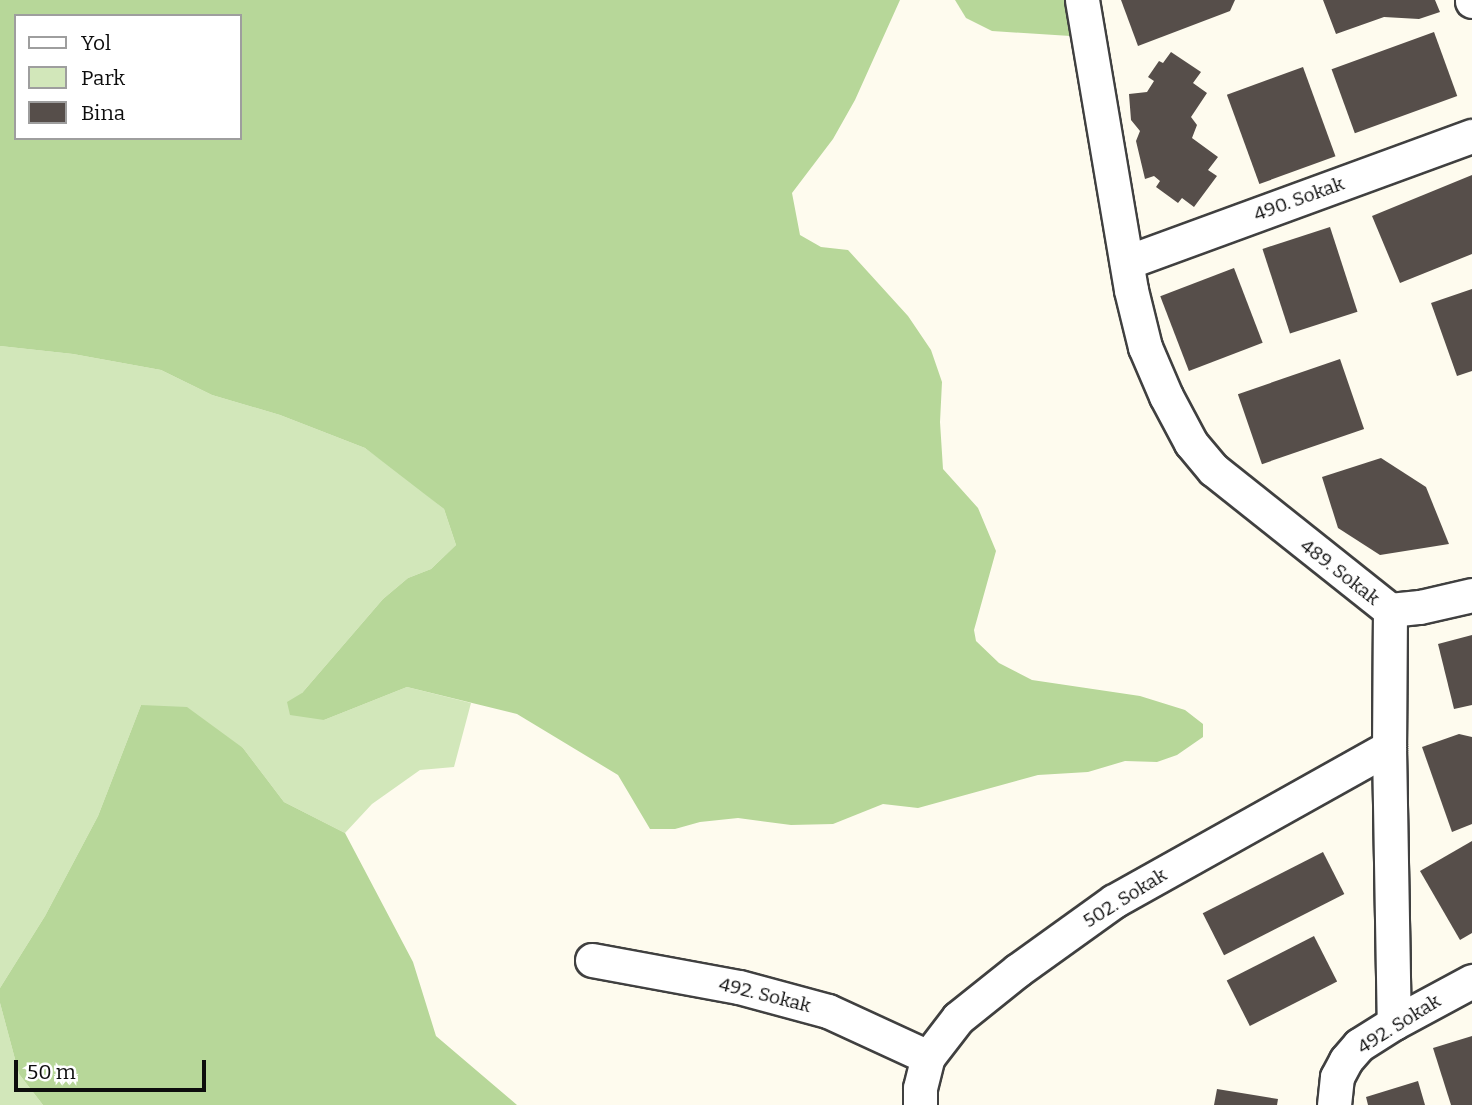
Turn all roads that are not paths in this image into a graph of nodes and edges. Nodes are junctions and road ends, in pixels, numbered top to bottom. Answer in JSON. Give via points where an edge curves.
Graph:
{"nodes":[{"id":1,"x":1082,"y":0,"type":"edge"},
{"id":2,"x":1472,"y":136,"type":"edge"},
{"id":3,"x":1127,"y":262,"type":"junction"},
{"id":4,"x":1472,"y":594,"type":"edge"},
{"id":5,"x":1390,"y":610,"type":"junction"},
{"id":6,"x":1389,"y":747,"type":"junction"},
{"id":7,"x":592,"y":960,"type":"dead end"},
{"id":8,"x":1472,"y":981,"type":"edge"},
{"id":9,"x":1394,"y":1023,"type":"junction"},
{"id":10,"x":928,"y":1057,"type":"junction"},
{"id":11,"x":1336,"y":1091,"type":"edge"},
{"id":12,"x":920,"y":1105,"type":"edge"}],
"edges":[{"from":1,"to":3,"type":"street","name":"489. Sokak"},
{"from":2,"to":3,"type":"street","name":"490. Sokak"},
{"from":3,"to":5,"type":"street","name":"489. Sokak","via":[[1145,347],[1191,443],[1214,470]]},
{"from":4,"to":5,"type":"street"},
{"from":5,"to":6,"type":"street","name":"489. Sokak"},
{"from":6,"to":9,"type":"street","name":"489. Sokak"},
{"from":6,"to":10,"type":"street","name":"502. Sokak","via":[[1114,901],[958,1018]]},
{"from":7,"to":10,"type":"street","name":"492. Sokak","via":[[739,987],[828,1010]]},
{"from":8,"to":9,"type":"street","name":"492. Sokak"},
{"from":9,"to":11,"type":"street","name":"492. Sokak","via":[[1359,1045],[1346,1060]]},
{"from":10,"to":12,"type":"street","name":"502. Sokak"}]}
